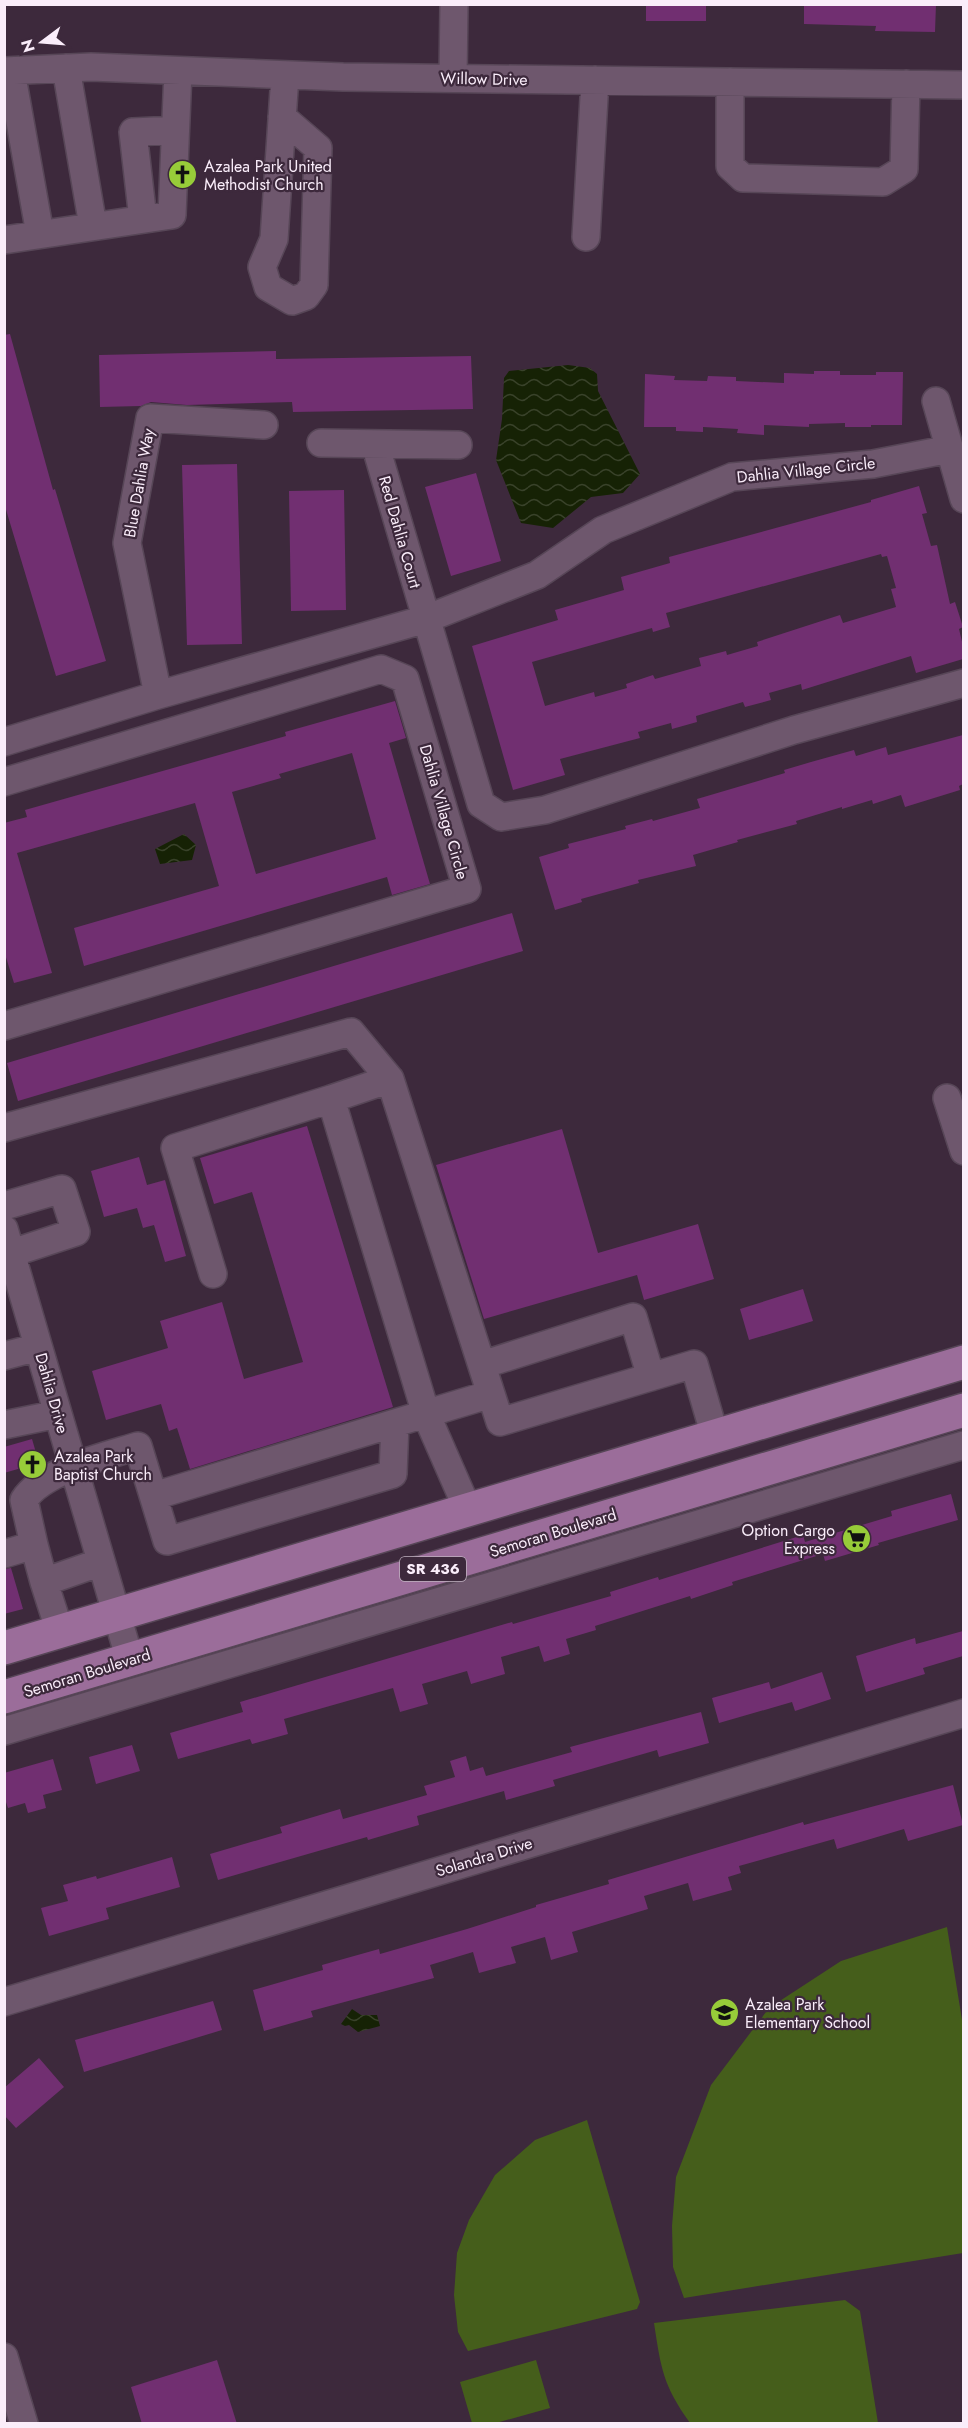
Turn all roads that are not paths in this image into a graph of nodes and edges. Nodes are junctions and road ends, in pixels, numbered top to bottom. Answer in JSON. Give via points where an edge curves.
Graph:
{"nodes":[{"id":1,"x":454,"y":4,"type":"edge"},
{"id":2,"x":66,"y":68,"type":"junction"},
{"id":3,"x":8,"y":71,"type":"edge"},
{"id":4,"x":178,"y":71,"type":"junction"},
{"id":5,"x":285,"y":75,"type":"junction"},
{"id":6,"x":453,"y":78,"type":"junction"},
{"id":7,"x":595,"y":80,"type":"junction"},
{"id":8,"x":730,"y":82,"type":"junction"},
{"id":9,"x":906,"y":84,"type":"junction"},
{"id":10,"x":963,"y":85,"type":"edge"},
{"id":11,"x":282,"y":117,"type":"junction"},
{"id":12,"x":175,"y":130,"type":"junction"},
{"id":13,"x":143,"y":219,"type":"junction"},
{"id":14,"x":93,"y":226,"type":"junction"},
{"id":15,"x":40,"y":234,"type":"junction"},
{"id":16,"x":586,"y":237,"type":"dead end"},
{"id":17,"x":4,"y":240,"type":"edge"},
{"id":18,"x":936,"y":401,"type":"dead end"},
{"id":19,"x":264,"y":425,"type":"dead end"},
{"id":20,"x":321,"y":443,"type":"dead end"},
{"id":21,"x":375,"y":444,"type":"junction"},
{"id":22,"x":458,"y":445,"type":"dead end"},
{"id":23,"x":950,"y":449,"type":"junction"},
{"id":24,"x":963,"y":499,"type":"edge"},
{"id":25,"x":426,"y":619,"type":"junction"},
{"id":26,"x":963,"y":683,"type":"edge"},
{"id":27,"x":158,"y":695,"type":"junction"},
{"id":28,"x":4,"y":742,"type":"edge"},
{"id":29,"x":4,"y":782,"type":"edge"},
{"id":30,"x":6,"y":1021,"type":"edge"},
{"id":31,"x":390,"y":1078,"type":"junction"},
{"id":32,"x":947,"y":1098,"type":"dead end"},
{"id":33,"x":330,"y":1099,"type":"junction"},
{"id":34,"x":4,"y":1128,"type":"edge"},
{"id":35,"x":963,"y":1151,"type":"edge"},
{"id":36,"x":4,"y":1206,"type":"edge"},
{"id":37,"x":8,"y":1241,"type":"edge"},
{"id":38,"x":213,"y":1274,"type":"dead end"},
{"id":39,"x":38,"y":1347,"type":"junction"},
{"id":40,"x":4,"y":1356,"type":"edge"},
{"id":41,"x":963,"y":1362,"type":"edge"},
{"id":42,"x":482,"y":1365,"type":"junction"},
{"id":43,"x":651,"y":1377,"type":"junction"},
{"id":44,"x":491,"y":1394,"type":"junction"},
{"id":45,"x":963,"y":1410,"type":"edge"},
{"id":46,"x":58,"y":1414,"type":"junction"},
{"id":47,"x":426,"y":1414,"type":"junction"},
{"id":48,"x":395,"y":1423,"type":"junction"},
{"id":49,"x":4,"y":1425,"type":"edge"},
{"id":50,"x":716,"y":1436,"type":"junction"},
{"id":51,"x":963,"y":1445,"type":"edge"},
{"id":52,"x":73,"y":1466,"type":"junction"},
{"id":53,"x":154,"y":1496,"type":"junction"},
{"id":54,"x":468,"y":1510,"type":"junction"},
{"id":55,"x":34,"y":1545,"type":"junction"},
{"id":56,"x":4,"y":1554,"type":"edge"},
{"id":57,"x":101,"y":1562,"type":"junction"},
{"id":58,"x":44,"y":1582,"type":"junction"},
{"id":59,"x":116,"y":1615,"type":"junction"},
{"id":60,"x":60,"y":1632,"type":"junction"},
{"id":61,"x":4,"y":1648,"type":"edge"},
{"id":62,"x":130,"y":1660,"type":"junction"},
{"id":63,"x":4,"y":1697,"type":"edge"},
{"id":64,"x":963,"y":1713,"type":"edge"},
{"id":65,"x":4,"y":1731,"type":"edge"},
{"id":66,"x":4,"y":2002,"type":"edge"},
{"id":67,"x":4,"y":2357,"type":"edge"},
{"id":68,"x":24,"y":2424,"type":"edge"}],
"edges":[{"from":1,"to":6,"type":"street"},
{"from":2,"to":3,"type":"street","name":"Willow Drive"},
{"from":2,"to":4,"type":"street","name":"Willow Drive"},
{"from":2,"to":14,"type":"street"},
{"from":3,"to":15,"type":"street"},
{"from":4,"to":5,"type":"street","name":"Willow Drive"},
{"from":4,"to":12,"type":"street"},
{"from":5,"to":6,"type":"street","name":"Willow Drive"},
{"from":5,"to":11,"type":"street"},
{"from":6,"to":7,"type":"street","name":"Willow Drive"},
{"from":7,"to":8,"type":"street","name":"Willow Drive"},
{"from":7,"to":16,"type":"street"},
{"from":8,"to":9,"type":"street","name":"Willow Drive"},
{"from":8,"to":9,"type":"street","via":[[730,166],[743,178],[883,182],[904,169]]},
{"from":9,"to":10,"type":"street","name":"Willow Drive"},
{"from":11,"to":11,"type":"street","via":[[274,238],[262,267],[268,287],[291,301],[306,296],[314,285],[318,148]]},
{"from":12,"to":13,"type":"street","via":[[172,215]]},
{"from":12,"to":13,"type":"street","via":[[134,132]]},
{"from":13,"to":14,"type":"street"},
{"from":14,"to":15,"type":"street"},
{"from":15,"to":17,"type":"street"},
{"from":18,"to":23,"type":"street"},
{"from":19,"to":27,"type":"street","name":"Blue Dahlia Way","via":[[150,418],[127,543]]},
{"from":20,"to":21,"type":"street"},
{"from":21,"to":22,"type":"street"},
{"from":21,"to":25,"type":"street","name":"Red Dahlia Court"},
{"from":23,"to":24,"type":"street"},
{"from":23,"to":25,"type":"street","name":"Dahlia Village Circle","via":[[873,464],[732,477],[603,530],[537,575]]},
{"from":25,"to":26,"type":"street","via":[[481,804],[501,817],[545,810],[794,730]]},
{"from":25,"to":27,"type":"street","name":"Dahlia Village Circle"},
{"from":27,"to":28,"type":"street","name":"Dahlia Village Circle"},
{"from":29,"to":30,"type":"street","name":"Dahlia Village Circle","via":[[381,669],[405,679],[467,889]]},
{"from":31,"to":33,"type":"street"},
{"from":31,"to":34,"type":"street","via":[[351,1032]]},
{"from":31,"to":42,"type":"street"},
{"from":32,"to":35,"type":"street"},
{"from":33,"to":38,"type":"street","via":[[175,1148]]},
{"from":33,"to":47,"type":"street"},
{"from":36,"to":37,"type":"street","via":[[62,1189],[76,1232]]},
{"from":37,"to":39,"type":"street","name":"Dahlia Drive"},
{"from":39,"to":40,"type":"street"},
{"from":39,"to":46,"type":"street","name":"Dahlia Drive"},
{"from":41,"to":50,"type":"main road"},
{"from":42,"to":43,"type":"street","via":[[633,1317]]},
{"from":42,"to":44,"type":"street"},
{"from":43,"to":44,"type":"street","via":[[500,1422]]},
{"from":43,"to":50,"type":"street","via":[[694,1364]]},
{"from":44,"to":47,"type":"street"},
{"from":45,"to":62,"type":"main road","name":"Semoran Boulevard","number":"SR 436"},
{"from":46,"to":49,"type":"street"},
{"from":46,"to":52,"type":"street","name":"Dahlia Drive"},
{"from":47,"to":48,"type":"street"},
{"from":47,"to":54,"type":"street"},
{"from":48,"to":53,"type":"street"},
{"from":48,"to":53,"type":"street","via":[[393,1474],[167,1540]]},
{"from":50,"to":54,"type":"main road"},
{"from":51,"to":65,"type":"street"},
{"from":52,"to":53,"type":"street","via":[[138,1446]]},
{"from":52,"to":55,"type":"street","via":[[30,1490],[24,1500]]},
{"from":52,"to":57,"type":"street","name":"Dahlia Drive"},
{"from":54,"to":59,"type":"main road"},
{"from":55,"to":56,"type":"street"},
{"from":55,"to":58,"type":"street"},
{"from":57,"to":58,"type":"street"},
{"from":57,"to":59,"type":"street","name":"Dahlia Drive"},
{"from":58,"to":60,"type":"street"},
{"from":59,"to":60,"type":"main road"},
{"from":59,"to":62,"type":"street","name":"Dahlia Drive"},
{"from":60,"to":61,"type":"main road"},
{"from":62,"to":63,"type":"main road","name":"Semoran Boulevard","number":"SR 436"},
{"from":64,"to":66,"type":"street","name":"Solandra Drive"},
{"from":67,"to":68,"type":"street"}]}
